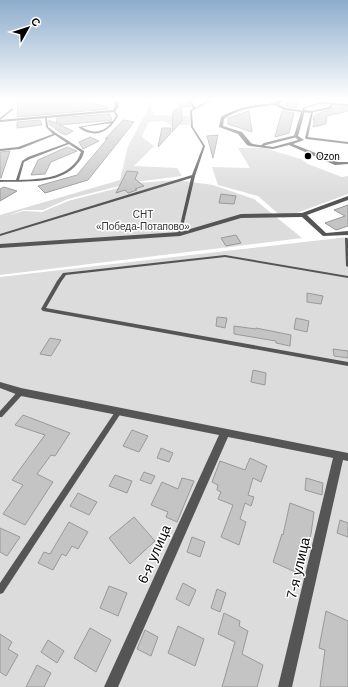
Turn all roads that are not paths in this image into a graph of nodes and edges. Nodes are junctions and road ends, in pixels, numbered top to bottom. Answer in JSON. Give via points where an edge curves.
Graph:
{"nodes":[{"id":1,"x":52,"y":131,"type":"edge"},
{"id":2,"x":89,"y":131,"type":"edge"},
{"id":3,"x":103,"y":131,"type":"edge"},
{"id":4,"x":195,"y":131,"type":"edge"},
{"id":5,"x":234,"y":131,"type":"edge"},
{"id":6,"x":299,"y":131,"type":"edge"},
{"id":7,"x":308,"y":131,"type":"edge"},
{"id":8,"x":55,"y":134,"type":"junction"},
{"id":9,"x":298,"y":137,"type":"junction"},
{"id":10,"x":306,"y":138,"type":"junction"},
{"id":11,"x":69,"y":143,"type":"junction"},
{"id":12,"x":348,"y":143,"type":"edge"},
{"id":13,"x":289,"y":144,"type":"junction"},
{"id":14,"x":261,"y":146,"type":"junction"},
{"id":15,"x":0,"y":150,"type":"edge"},
{"id":16,"x":348,"y":163,"type":"edge"},
{"id":17,"x":193,"y":176,"type":"junction"},
{"id":18,"x":17,"y":180,"type":"junction"},
{"id":19,"x":0,"y":181,"type":"edge"},
{"id":20,"x":348,"y":198,"type":"edge"},
{"id":21,"x":303,"y":214,"type":"junction"},
{"id":22,"x":180,"y":234,"type":"junction"},
{"id":23,"x":0,"y":235,"type":"edge"},
{"id":24,"x":347,"y":236,"type":"edge"},
{"id":25,"x":0,"y":246,"type":"edge"},
{"id":26,"x":348,"y":266,"type":"edge"},
{"id":27,"x":348,"y":277,"type":"edge"},
{"id":28,"x":348,"y":364,"type":"edge"},
{"id":29,"x":0,"y":385,"type":"edge"},
{"id":30,"x":21,"y":392,"type":"junction"},
{"id":31,"x":119,"y":411,"type":"junction"},
{"id":32,"x":0,"y":415,"type":"edge"},
{"id":33,"x":225,"y":433,"type":"junction"},
{"id":34,"x":344,"y":456,"type":"edge"},
{"id":35,"x":0,"y":590,"type":"edge"},
{"id":36,"x":111,"y":687,"type":"edge"},
{"id":37,"x":285,"y":687,"type":"edge"}],
"edges":[{"from":1,"to":8,"type":"lane"},
{"from":2,"to":3,"type":"lane","via":[[97,134]]},
{"from":4,"to":17,"type":"lane","via":[[204,146]]},
{"from":5,"to":14,"type":"street","via":[[240,133],[249,144]]},
{"from":6,"to":9,"type":"street"},
{"from":7,"to":10,"type":"lane"},
{"from":8,"to":11,"type":"lane"},
{"from":8,"to":15,"type":"lane","via":[[19,148]]},
{"from":9,"to":10,"type":"lane"},
{"from":9,"to":13,"type":"street","via":[[302,140]]},
{"from":9,"to":14,"type":"lane"},
{"from":10,"to":12,"type":"lane"},
{"from":11,"to":18,"type":"lane","via":[[29,158],[24,162]]},
{"from":11,"to":18,"type":"lane","via":[[83,152],[72,170],[48,178]]},
{"from":13,"to":14,"type":"street","via":[[274,148]]},
{"from":13,"to":16,"type":"street","via":[[337,164]]},
{"from":17,"to":22,"type":"lane"},
{"from":17,"to":23,"type":"lane"},
{"from":18,"to":19,"type":"lane"},
{"from":20,"to":21,"type":"street"},
{"from":21,"to":22,"type":"street","via":[[241,216]]},
{"from":21,"to":24,"type":"street","via":[[324,235]]},
{"from":22,"to":25,"type":"street"},
{"from":24,"to":26,"type":"lane"},
{"from":27,"to":28,"type":"lane","via":[[225,256],[65,274],[43,310]]},
{"from":29,"to":30,"type":"street"},
{"from":30,"to":31,"type":"street"},
{"from":30,"to":32,"type":"lane"},
{"from":31,"to":33,"type":"street"},
{"from":31,"to":35,"type":"lane"},
{"from":33,"to":34,"type":"street"},
{"from":33,"to":36,"type":"street","name":"6-я улица"},
{"from":34,"to":37,"type":"street","name":"7-я улица"}]}
